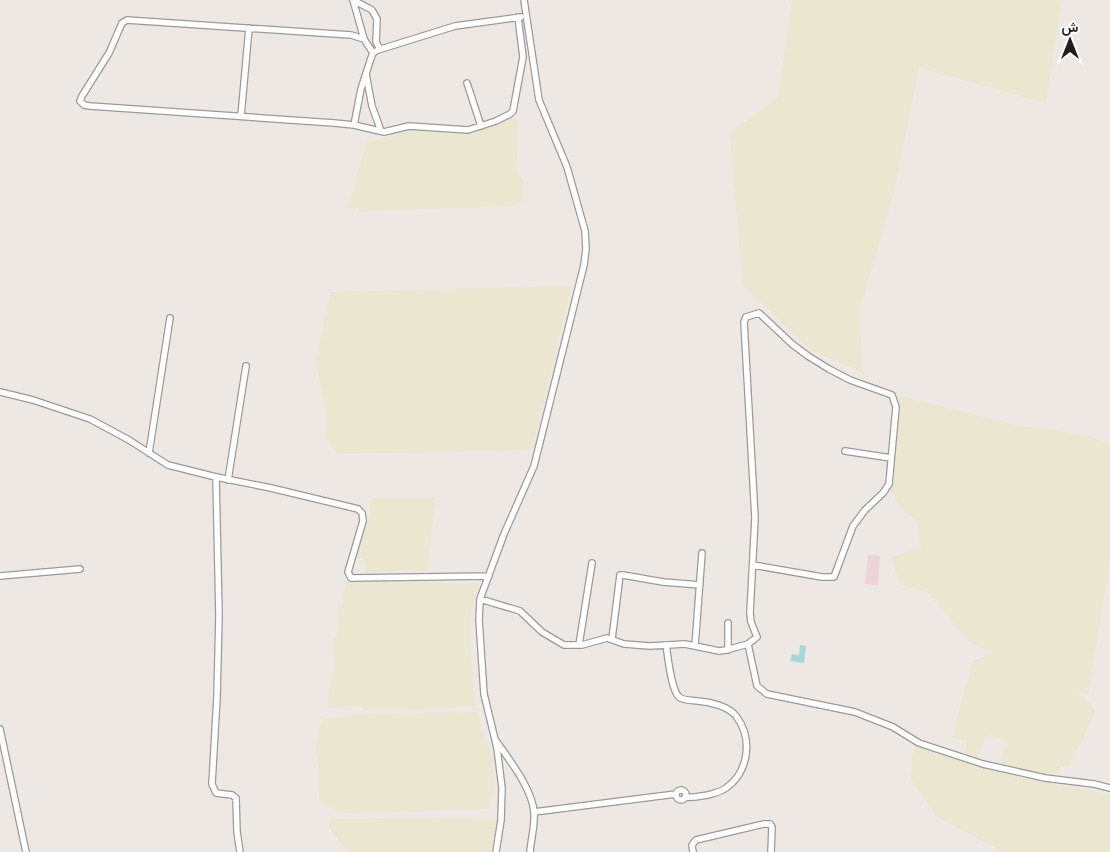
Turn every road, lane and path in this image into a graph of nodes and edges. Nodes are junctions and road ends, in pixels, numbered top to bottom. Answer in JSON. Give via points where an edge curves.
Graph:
{"nodes":[{"id":1,"x":524,"y":0,"type":"edge"},
{"id":2,"x":526,"y":16,"type":"junction"},
{"id":3,"x":518,"y":17,"type":"junction"},
{"id":4,"x":249,"y":28,"type":"junction"},
{"id":5,"x":364,"y":39,"type":"junction"},
{"id":6,"x":380,"y":49,"type":"junction"},
{"id":7,"x":373,"y":53,"type":"junction"},
{"id":8,"x":366,"y":72,"type":"junction"},
{"id":9,"x":467,"y":83,"type":"dead end"},
{"id":10,"x":241,"y":116,"type":"junction"},
{"id":11,"x":354,"y":125,"type":"junction"},
{"id":12,"x":481,"y":126,"type":"junction"},
{"id":13,"x":381,"y":131,"type":"junction"},
{"id":14,"x":170,"y":318,"type":"dead end"},
{"id":15,"x":246,"y":366,"type":"dead end"},
{"id":16,"x":0,"y":392,"type":"edge"},
{"id":17,"x":844,"y":451,"type":"dead end"},
{"id":18,"x":149,"y":453,"type":"junction"},
{"id":19,"x":891,"y":458,"type":"junction"},
{"id":20,"x":216,"y":477,"type":"junction"},
{"id":21,"x":228,"y":480,"type":"junction"},
{"id":22,"x":702,"y":553,"type":"dead end"},
{"id":23,"x":592,"y":563,"type":"dead end"},
{"id":24,"x":753,"y":565,"type":"junction"},
{"id":25,"x":80,"y":569,"type":"dead end"},
{"id":26,"x":0,"y":576,"type":"edge"},
{"id":27,"x":488,"y":576,"type":"junction"},
{"id":28,"x":700,"y":585,"type":"junction"},
{"id":29,"x":480,"y":599,"type":"junction"},
{"id":30,"x":728,"y":623,"type":"dead end"},
{"id":31,"x":612,"y":639,"type":"junction"},
{"id":32,"x":748,"y":644,"type":"junction"},
{"id":33,"x":579,"y":645,"type":"junction"},
{"id":34,"x":666,"y":645,"type":"junction"},
{"id":35,"x":695,"y":646,"type":"junction"},
{"id":36,"x":728,"y":650,"type":"junction"},
{"id":37,"x":0,"y":729,"type":"edge"},
{"id":38,"x":494,"y":737,"type":"junction"},
{"id":39,"x":1110,"y":788,"type":"edge"},
{"id":40,"x":534,"y":812,"type":"junction"},
{"id":41,"x":26,"y":852,"type":"edge"},
{"id":42,"x":240,"y":852,"type":"edge"},
{"id":43,"x":496,"y":852,"type":"edge"},
{"id":44,"x":530,"y":852,"type":"edge"},
{"id":45,"x":693,"y":852,"type":"edge"},
{"id":46,"x":771,"y":852,"type":"edge"}],
"edges":[{"from":1,"to":2,"type":"street"},
{"from":2,"to":3,"type":"street"},
{"from":2,"to":27,"type":"street","via":[[539,100],[567,167],[585,231],[586,248],[534,466]]},
{"from":3,"to":6,"type":"street","via":[[455,26]]},
{"from":3,"to":12,"type":"street","via":[[523,57],[514,108],[510,114]]},
{"from":4,"to":5,"type":"street","via":[[351,35]]},
{"from":4,"to":10,"type":"street"},
{"from":4,"to":10,"type":"street","via":[[125,20],[80,101],[90,106]]},
{"from":5,"to":6,"type":"street","via":[[354,0],[372,10],[377,18],[376,42]]},
{"from":5,"to":7,"type":"street"},
{"from":6,"to":7,"type":"street"},
{"from":7,"to":8,"type":"street"},
{"from":8,"to":11,"type":"street"},
{"from":8,"to":13,"type":"street","via":[[372,106]]},
{"from":9,"to":12,"type":"street"},
{"from":10,"to":11,"type":"street"},
{"from":11,"to":13,"type":"street"},
{"from":12,"to":13,"type":"street","via":[[468,130],[409,126]]},
{"from":14,"to":18,"type":"street"},
{"from":15,"to":21,"type":"street"},
{"from":16,"to":18,"type":"street","via":[[90,419]]},
{"from":17,"to":19,"type":"street"},
{"from":18,"to":20,"type":"street","via":[[168,464]]},
{"from":19,"to":24,"type":"street","via":[[887,489],[853,526],[834,577]]},
{"from":19,"to":24,"type":"street","via":[[896,407],[892,395],[850,380],[822,365],[792,344],[759,313],[746,317],[744,347],[755,507]]},
{"from":20,"to":21,"type":"street"},
{"from":20,"to":42,"type":"street","via":[[218,697],[212,784],[216,793],[236,798]]},
{"from":21,"to":27,"type":"street","via":[[358,509],[363,521],[348,572],[351,578]]},
{"from":22,"to":28,"type":"street"},
{"from":23,"to":33,"type":"street"},
{"from":24,"to":32,"type":"street","via":[[750,613],[757,637]]},
{"from":25,"to":26,"type":"street"},
{"from":27,"to":29,"type":"street"},
{"from":28,"to":31,"type":"street","via":[[620,575]]},
{"from":28,"to":35,"type":"street"},
{"from":29,"to":33,"type":"street","via":[[520,611],[542,632],[564,645]]},
{"from":29,"to":38,"type":"street","via":[[484,694]]},
{"from":30,"to":36,"type":"street"},
{"from":31,"to":33,"type":"street"},
{"from":31,"to":34,"type":"street","via":[[624,644]]},
{"from":32,"to":36,"type":"street"},
{"from":32,"to":39,"type":"street","via":[[758,686],[767,694],[855,712],[893,727],[920,743],[982,764]]},
{"from":34,"to":35,"type":"street"},
{"from":34,"to":40,"type":"street","via":[[678,695],[685,700],[707,702],[729,710],[739,720],[746,739],[745,762],[732,784],[717,792],[683,800],[676,794]]},
{"from":35,"to":36,"type":"street"},
{"from":37,"to":41,"type":"street"},
{"from":38,"to":40,"type":"street","via":[[532,799]]},
{"from":38,"to":43,"type":"street","via":[[502,802]]},
{"from":40,"to":44,"type":"street"},
{"from":45,"to":46,"type":"street","via":[[692,844],[696,840],[767,824],[772,827]]}]}
